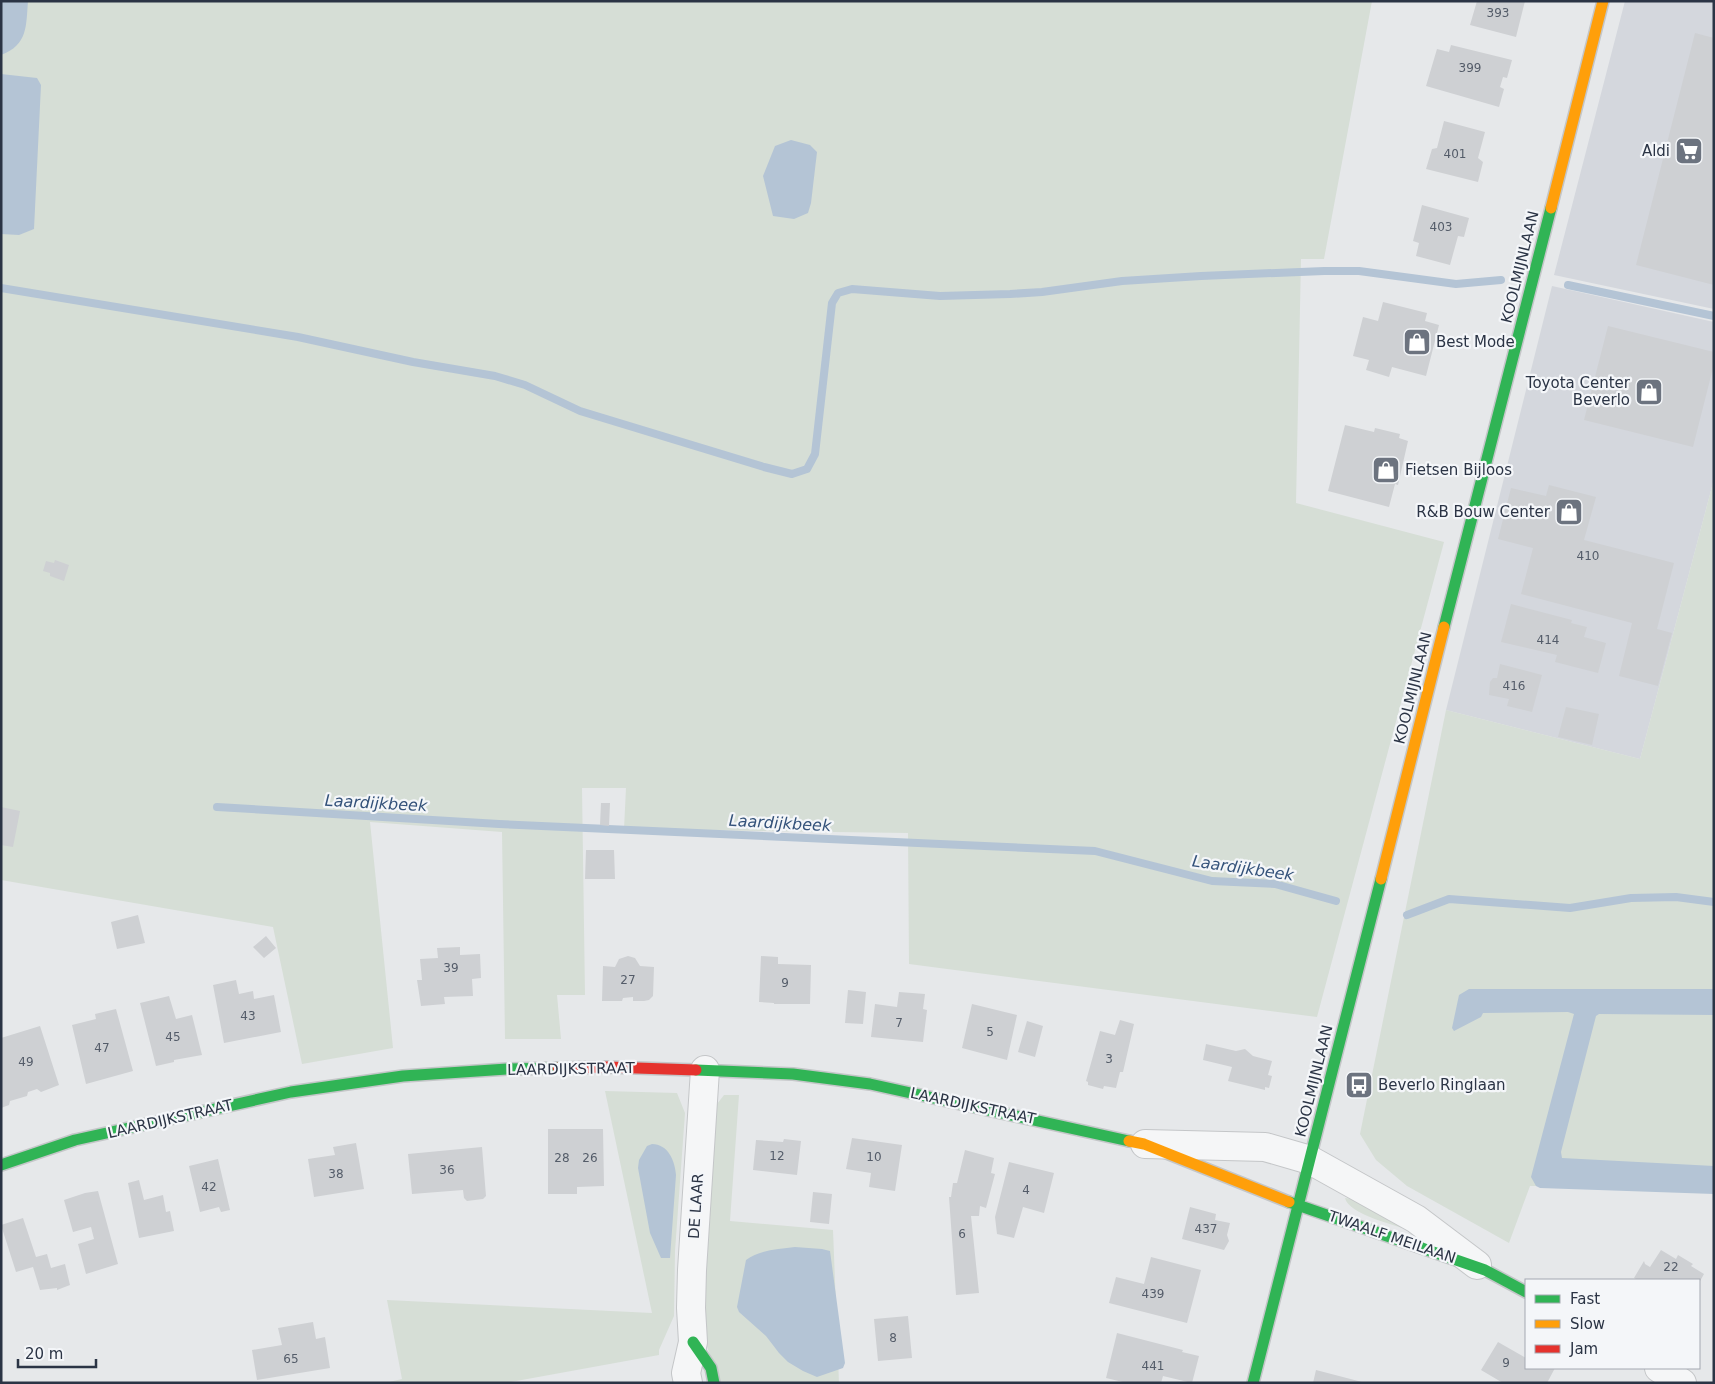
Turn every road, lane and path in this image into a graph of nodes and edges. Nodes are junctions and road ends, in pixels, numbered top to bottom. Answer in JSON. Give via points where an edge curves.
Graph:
{"nodes":[{"id":1,"x":1603,"y":1,"type":"edge"},
{"id":2,"x":705,"y":1070,"type":"junction"},
{"id":3,"x":1144,"y":1144,"type":"junction"},
{"id":4,"x":1310,"y":1160,"type":"junction"},
{"id":5,"x":1,"y":1165,"type":"edge"},
{"id":6,"x":1298,"y":1205,"type":"junction"},
{"id":7,"x":1485,"y":1270,"type":"junction"},
{"id":8,"x":1525,"y":1291,"type":"edge"},
{"id":9,"x":693,"y":1342,"type":"junction"},
{"id":10,"x":1661,"y":1369,"type":"edge"},
{"id":11,"x":688,"y":1383,"type":"edge"},
{"id":12,"x":714,"y":1383,"type":"edge"},
{"id":13,"x":1253,"y":1383,"type":"edge"},
{"id":14,"x":1682,"y":1383,"type":"edge"}],
"edges":[{"from":1,"to":4,"type":"street","name":"KOOLMIJNLAAN"},
{"from":2,"to":3,"type":"street","name":"LAARDIJKSTRAAT","via":[[793,1074],[870,1084]]},
{"from":2,"to":5,"type":"street","name":"LAARDIJKSTRAAT","via":[[606,1067],[403,1076],[282,1094],[75,1140]]},
{"from":2,"to":9,"type":"street","name":"DE LAAR","via":[[692,1270]]},
{"from":3,"to":4,"type":"street","name":"LAARDIJKSTRAAT","via":[[1265,1147]]},
{"from":3,"to":6,"type":"street","name":"LAARDIJKSTRAAT"},
{"from":4,"to":6,"type":"street","name":"KOOLMIJNLAAN"},
{"from":4,"to":7,"type":"street","name":"TWAALF MEILAAN","via":[[1416,1219]]},
{"from":6,"to":7,"type":"street","name":"TWAALF MEILAAN"},
{"from":6,"to":13,"type":"street","name":"KOOLMIJNLAAN"},
{"from":7,"to":8,"type":"street","name":"TWAALF MEILAAN"},
{"from":9,"to":11,"type":"street","name":"DE LAAR","via":[[686,1373]]},
{"from":9,"to":12,"type":"street","via":[[712,1368]]},
{"from":10,"to":14,"type":"street"}]}
